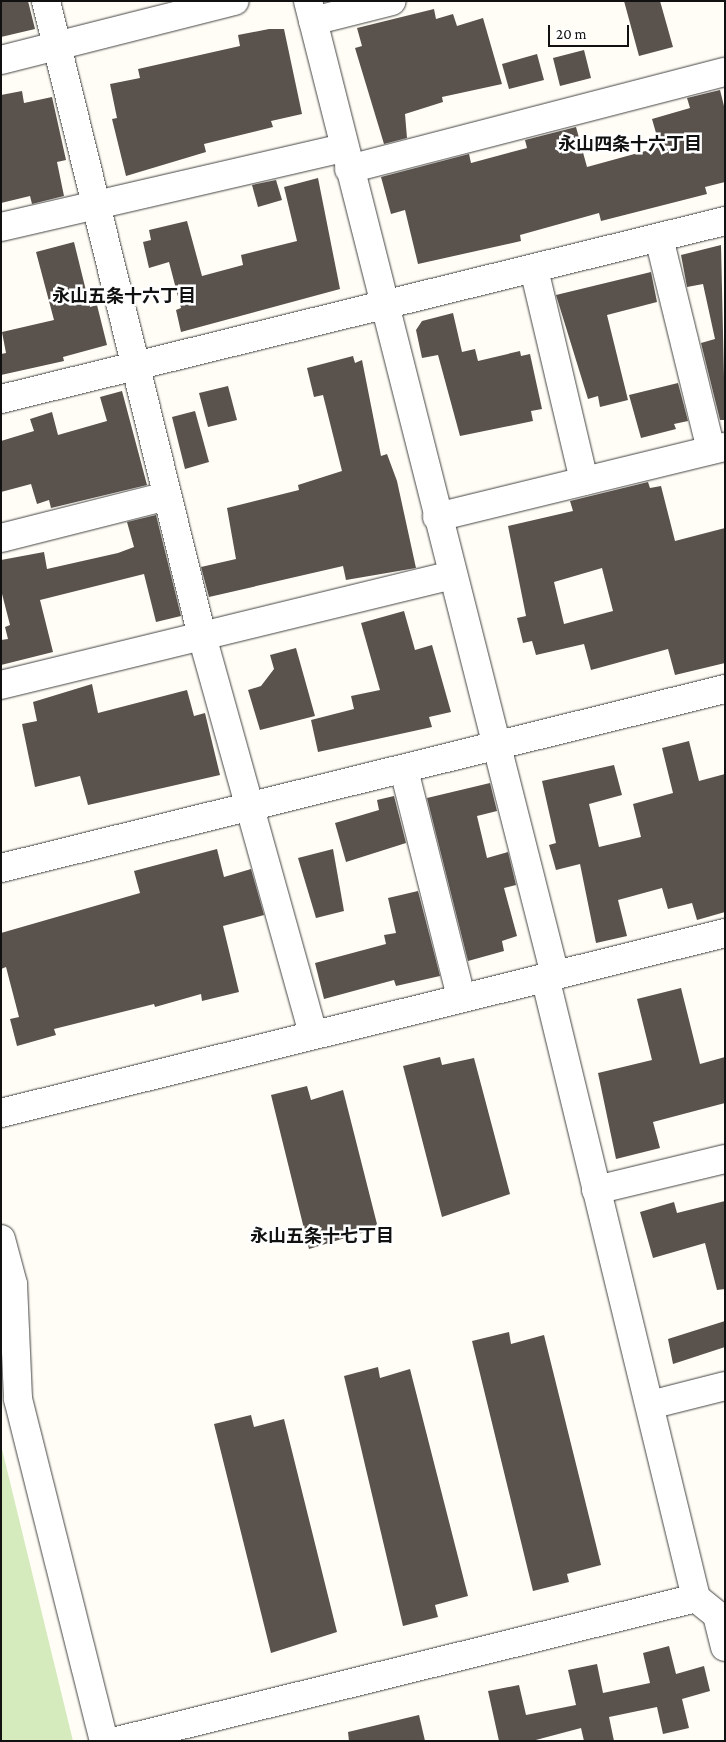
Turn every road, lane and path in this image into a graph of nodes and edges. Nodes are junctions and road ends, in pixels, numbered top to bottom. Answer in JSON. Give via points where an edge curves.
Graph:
{"nodes":[{"id":1,"x":46,"y":1,"type":"edge"},
{"id":2,"x":235,"y":1,"type":"edge"},
{"id":3,"x":392,"y":1,"type":"edge"},
{"id":4,"x":310,"y":11,"type":"edge"},
{"id":5,"x":57,"y":46,"type":"junction"},
{"id":6,"x":1,"y":60,"type":"edge"},
{"id":7,"x":725,"y":72,"type":"edge"},
{"id":8,"x":346,"y":159,"type":"junction"},
{"id":9,"x":98,"y":202,"type":"junction"},
{"id":10,"x":725,"y":221,"type":"edge"},
{"id":11,"x":1,"y":227,"type":"edge"},
{"id":12,"x":659,"y":238,"type":"junction"},
{"id":13,"x":534,"y":269,"type":"junction"},
{"id":14,"x":384,"y":306,"type":"junction"},
{"id":15,"x":134,"y":365,"type":"junction"},
{"id":16,"x":1,"y":399,"type":"edge"},
{"id":17,"x":718,"y":449,"type":"edge"},
{"id":18,"x":584,"y":481,"type":"junction"},
{"id":19,"x":167,"y":496,"type":"junction"},
{"id":20,"x":437,"y":517,"type":"junction"},
{"id":21,"x":1,"y":538,"type":"edge"},
{"id":22,"x":452,"y":575,"type":"junction"},
{"id":23,"x":202,"y":636,"type":"junction"},
{"id":24,"x":1,"y":685,"type":"edge"},
{"id":25,"x":725,"y":689,"type":"edge"},
{"id":26,"x":499,"y":746,"type":"junction"},
{"id":27,"x":404,"y":770,"type":"junction"},
{"id":28,"x":250,"y":807,"type":"junction"},
{"id":29,"x":3,"y":860,"type":"edge"},
{"id":30,"x":725,"y":933,"type":"edge"},
{"id":31,"x":550,"y":976,"type":"junction"},
{"id":32,"x":461,"y":998,"type":"junction"},
{"id":33,"x":313,"y":1033,"type":"junction"},
{"id":34,"x":1,"y":1113,"type":"edge"},
{"id":35,"x":725,"y":1158,"type":"edge"},
{"id":36,"x":596,"y":1190,"type":"junction"},
{"id":37,"x":1,"y":1239,"type":"edge"},
{"id":38,"x":725,"y":1386,"type":"edge"},
{"id":39,"x":650,"y":1405,"type":"junction"},
{"id":40,"x":696,"y":1598,"type":"junction"},
{"id":41,"x":721,"y":1614,"type":"edge"},
{"id":42,"x":725,"y":1647,"type":"edge"},
{"id":43,"x":104,"y":1741,"type":"edge"},
{"id":44,"x":116,"y":1741,"type":"edge"}],
"edges":[{"from":1,"to":5,"type":"street"},
{"from":2,"to":5,"type":"street"},
{"from":3,"to":4,"type":"street"},
{"from":4,"to":8,"type":"street"},
{"from":5,"to":6,"type":"street"},
{"from":5,"to":9,"type":"street"},
{"from":7,"to":8,"type":"street"},
{"from":8,"to":9,"type":"street"},
{"from":8,"to":14,"type":"street"},
{"from":9,"to":11,"type":"street"},
{"from":9,"to":15,"type":"street"},
{"from":10,"to":12,"type":"street"},
{"from":12,"to":13,"type":"street"},
{"from":12,"to":17,"type":"street"},
{"from":13,"to":14,"type":"street"},
{"from":13,"to":18,"type":"street"},
{"from":14,"to":15,"type":"street"},
{"from":14,"to":20,"type":"street"},
{"from":15,"to":16,"type":"street"},
{"from":15,"to":19,"type":"street"},
{"from":17,"to":18,"type":"street"},
{"from":18,"to":20,"type":"street"},
{"from":19,"to":21,"type":"street"},
{"from":19,"to":23,"type":"street"},
{"from":20,"to":22,"type":"street"},
{"from":22,"to":23,"type":"street"},
{"from":22,"to":26,"type":"street"},
{"from":23,"to":24,"type":"street"},
{"from":23,"to":28,"type":"street"},
{"from":25,"to":26,"type":"street"},
{"from":26,"to":27,"type":"street"},
{"from":26,"to":31,"type":"street"},
{"from":27,"to":28,"type":"street"},
{"from":27,"to":32,"type":"street"},
{"from":28,"to":29,"type":"street"},
{"from":28,"to":33,"type":"street"},
{"from":30,"to":31,"type":"street"},
{"from":31,"to":32,"type":"street"},
{"from":31,"to":36,"type":"street"},
{"from":32,"to":33,"type":"street"},
{"from":33,"to":34,"type":"street"},
{"from":35,"to":36,"type":"street"},
{"from":36,"to":39,"type":"street"},
{"from":37,"to":43,"type":"street","via":[[13,1284],[18,1400]]},
{"from":38,"to":39,"type":"street"},
{"from":39,"to":40,"type":"street"},
{"from":40,"to":41,"type":"street"},
{"from":40,"to":44,"type":"street"},
{"from":41,"to":42,"type":"street"}]}
